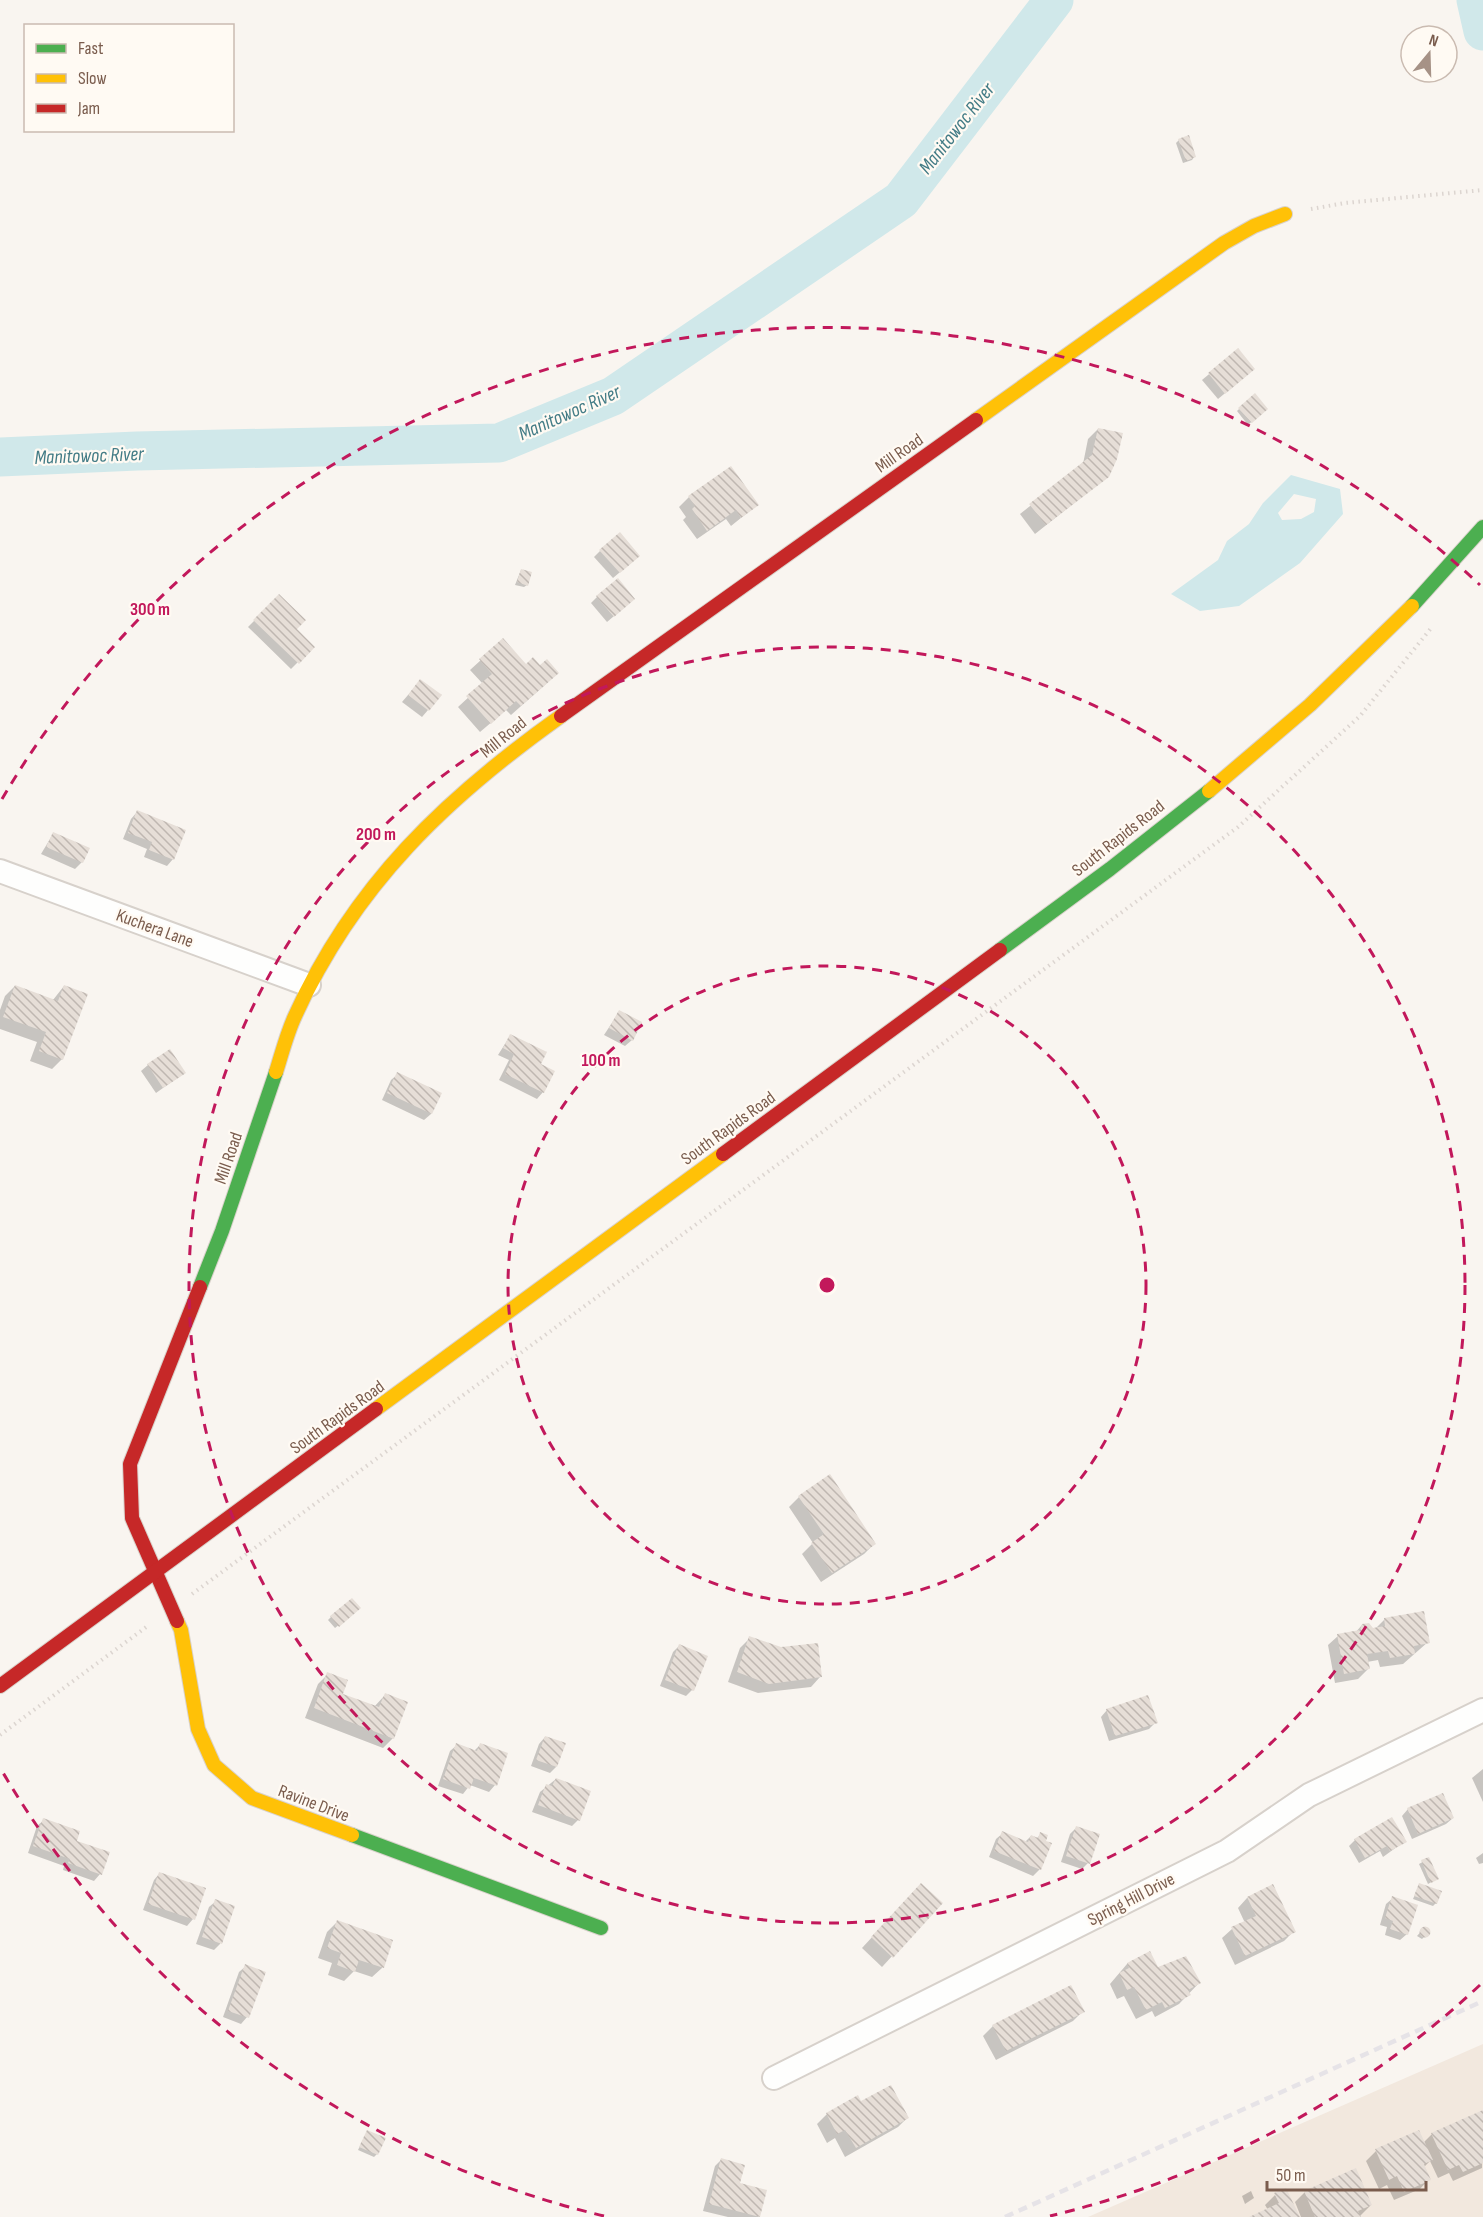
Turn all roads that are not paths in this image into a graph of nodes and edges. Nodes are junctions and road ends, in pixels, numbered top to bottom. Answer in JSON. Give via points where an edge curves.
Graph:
{"nodes":[{"id":1,"x":1285,"y":214,"type":"road end"},
{"id":2,"x":1483,"y":527,"type":"edge"},
{"id":3,"x":0,"y":871,"type":"edge"},
{"id":4,"x":309,"y":985,"type":"junction"},
{"id":5,"x":154,"y":1575,"type":"junction"},
{"id":6,"x":0,"y":1686,"type":"edge"},
{"id":7,"x":1483,"y":1710,"type":"edge"},
{"id":8,"x":601,"y":1928,"type":"dead end"},
{"id":9,"x":774,"y":2078,"type":"dead end"}],
"edges":[{"from":1,"to":4,"type":"street","name":"Mill Road","via":[[1224,243],[537,733],[429,822],[385,870],[333,942]]},
{"from":2,"to":5,"type":"street","name":"South Rapids Road","via":[[1347,671],[1284,729],[1110,869]]},
{"from":3,"to":4,"type":"street","name":"Kuchera Lane"},
{"from":4,"to":5,"type":"street","name":"Mill Road","via":[[294,1017],[222,1231],[130,1464],[132,1518]]},
{"from":5,"to":6,"type":"street","name":"South Rapids Road"},
{"from":5,"to":8,"type":"street","name":"Ravine Drive","via":[[181,1630],[198,1729],[214,1765],[252,1798]]},
{"from":7,"to":9,"type":"street","name":"Spring Hill Drive","via":[[1309,1795],[1227,1851]]}]}
